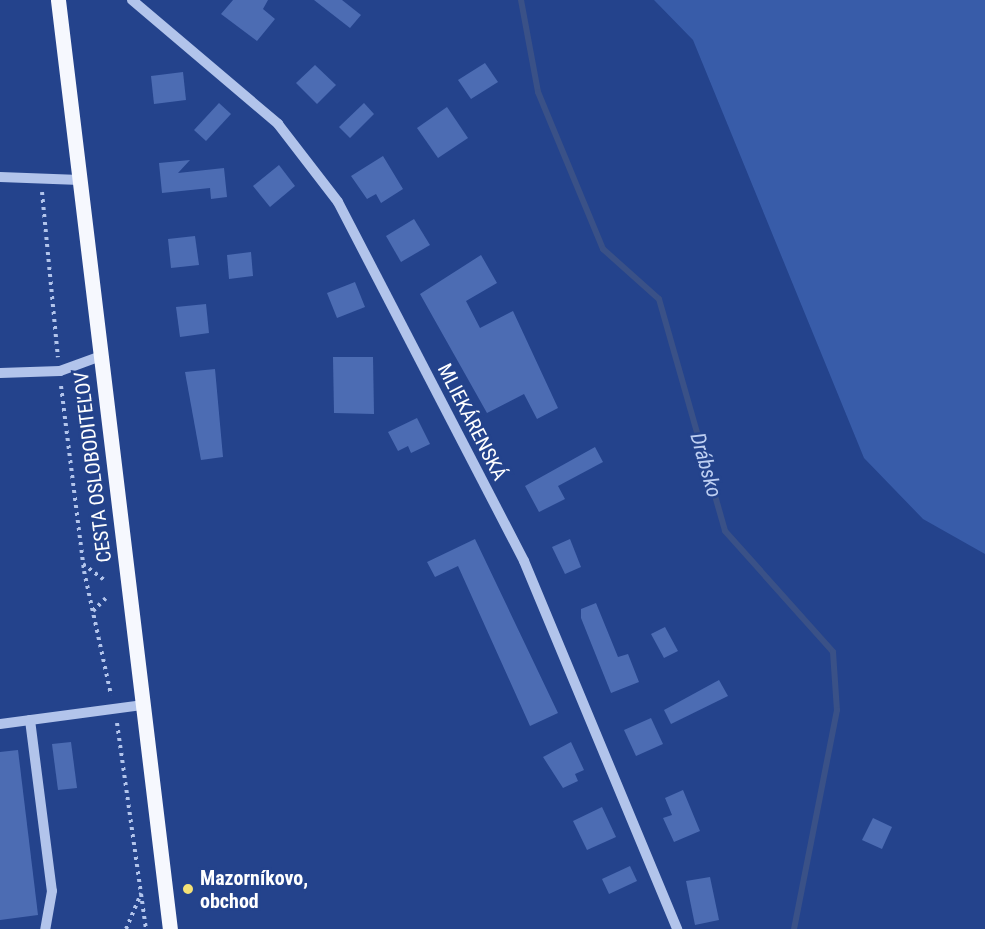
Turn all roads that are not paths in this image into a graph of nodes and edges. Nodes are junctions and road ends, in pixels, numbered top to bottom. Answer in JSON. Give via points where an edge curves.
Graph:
{"nodes":[{"id":1,"x":58,"y":0,"type":"edge"},
{"id":2,"x":132,"y":0,"type":"edge"},
{"id":3,"x":0,"y":177,"type":"edge"},
{"id":4,"x":80,"y":180,"type":"junction"},
{"id":5,"x":101,"y":356,"type":"junction"},
{"id":6,"x":0,"y":373,"type":"edge"},
{"id":7,"x":141,"y":705,"type":"junction"},
{"id":8,"x":30,"y":720,"type":"junction"},
{"id":9,"x":0,"y":724,"type":"edge"},
{"id":10,"x":46,"y":929,"type":"edge"},
{"id":11,"x":57,"y":929,"type":"edge"},
{"id":12,"x":170,"y":929,"type":"edge"},
{"id":13,"x":677,"y":929,"type":"edge"}],
"edges":[{"from":1,"to":4,"type":"main road","name":"CESTA OSLOBODITEĽOV"},
{"from":2,"to":13,"type":"street","name":"MLIEKÁRENSKÁ","via":[[278,124],[338,202],[524,561]]},
{"from":3,"to":4,"type":"street"},
{"from":4,"to":5,"type":"main road","name":"CESTA OSLOBODITEĽOV"},
{"from":5,"to":6,"type":"street","via":[[60,371]]},
{"from":5,"to":7,"type":"main road","name":"CESTA OSLOBODITEĽOV"},
{"from":7,"to":8,"type":"street"},
{"from":7,"to":12,"type":"main road","name":"CESTA OSLOBODITEĽOV"},
{"from":8,"to":9,"type":"street"},
{"from":8,"to":10,"type":"street","via":[[52,891]]},
{"from":10,"to":11,"type":"street"}]}
